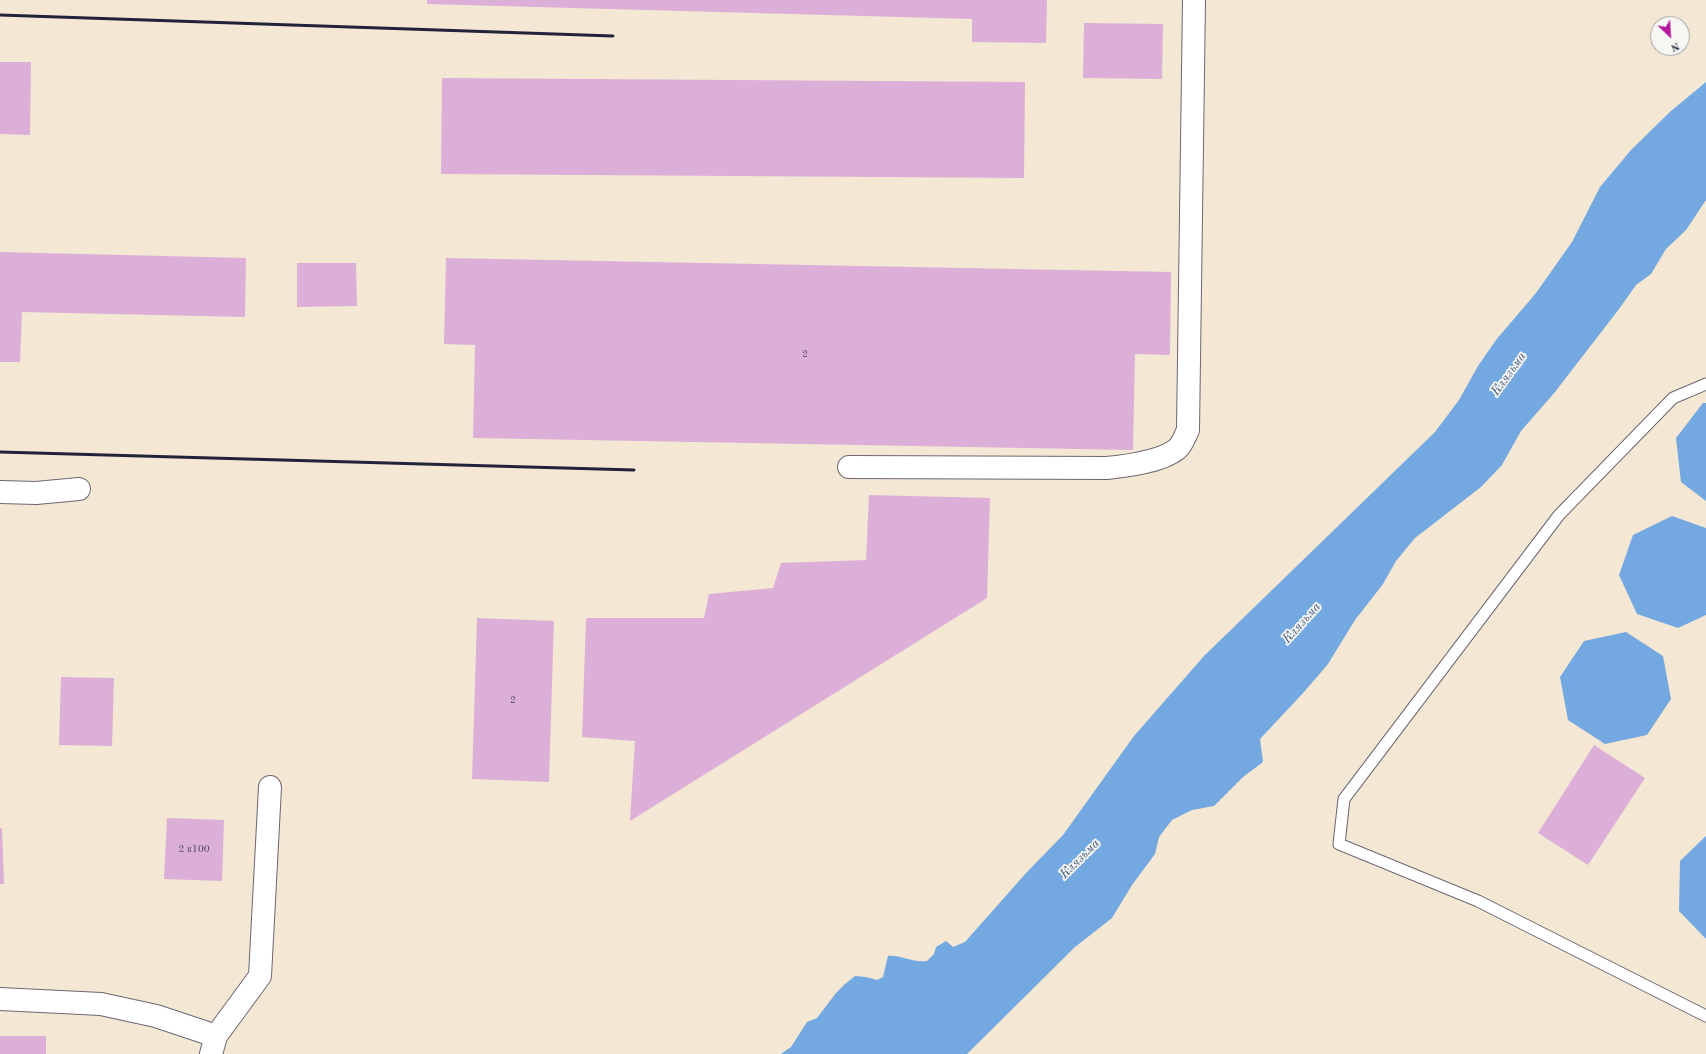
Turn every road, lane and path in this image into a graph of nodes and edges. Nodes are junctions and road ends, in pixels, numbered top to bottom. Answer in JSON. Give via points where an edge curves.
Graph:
{"nodes":[{"id":1,"x":1194,"y":0,"type":"edge"},
{"id":2,"x":1706,"y":384,"type":"edge"},
{"id":3,"x":849,"y":467,"type":"dead end"},
{"id":4,"x":79,"y":489,"type":"dead end"},
{"id":5,"x":0,"y":492,"type":"edge"},
{"id":6,"x":270,"y":787,"type":"dead end"},
{"id":7,"x":0,"y":999,"type":"edge"},
{"id":8,"x":1706,"y":1016,"type":"edge"},
{"id":9,"x":214,"y":1045,"type":"edge"}],
"edges":[{"from":1,"to":3,"type":"street","via":[[1188,430],[1177,449],[1157,459],[1131,466],[1107,468]]},
{"from":2,"to":8,"type":"lane","via":[[1673,398],[1559,516],[1344,799],[1339,844],[1478,902]]},
{"from":4,"to":5,"type":"street","via":[[36,493]]},
{"from":6,"to":9,"type":"street","via":[[260,976]]},
{"from":7,"to":9,"type":"street","via":[[101,1004],[156,1016]]}]}
